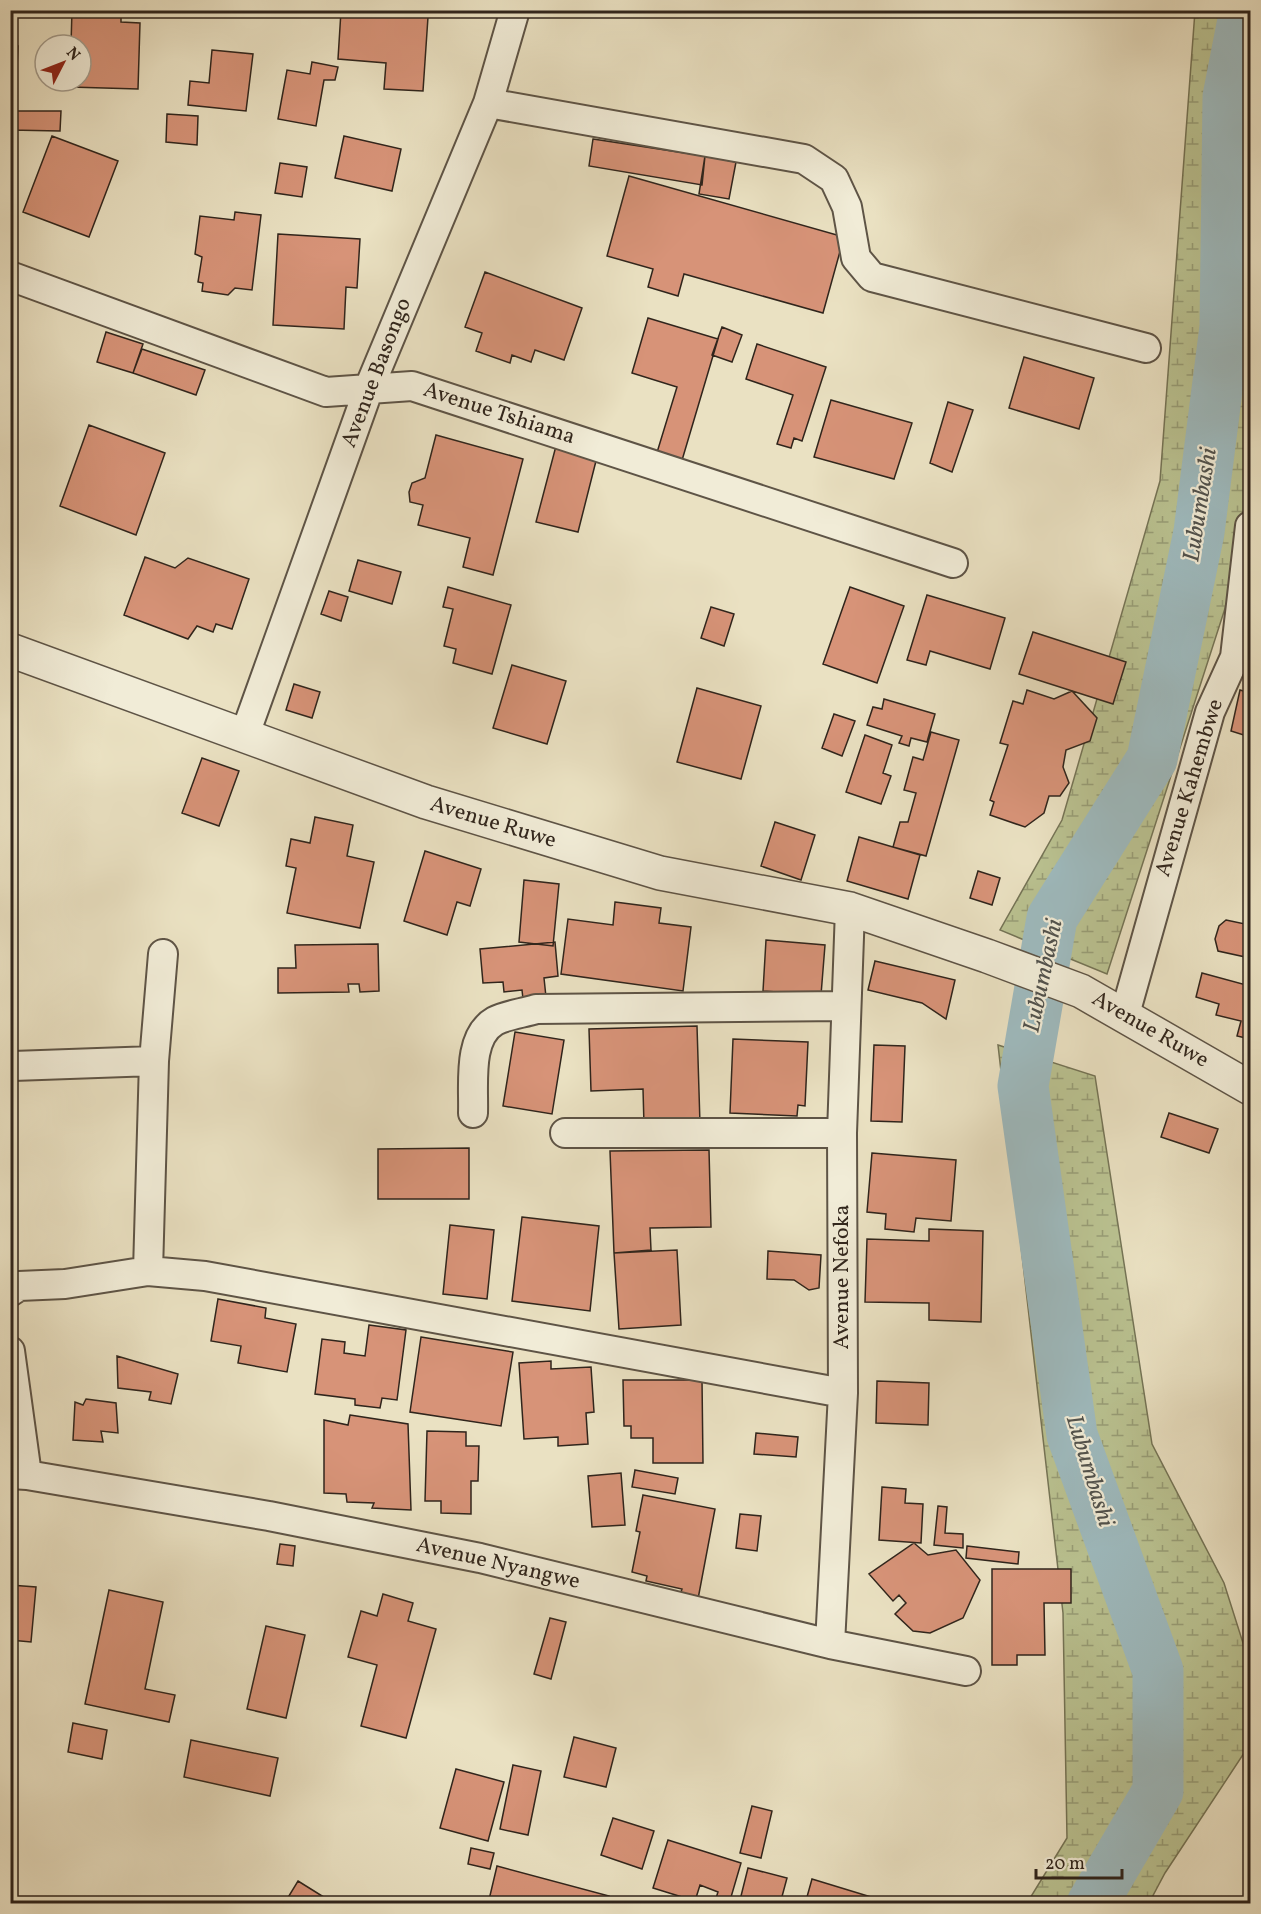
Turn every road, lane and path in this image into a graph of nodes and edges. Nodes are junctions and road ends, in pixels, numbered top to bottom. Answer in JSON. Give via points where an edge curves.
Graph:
{"nodes":[{"id":1,"x":515,"y":10,"type":"edge"},
{"id":2,"x":488,"y":103,"type":"junction"},
{"id":3,"x":10,"y":276,"type":"edge"},
{"id":4,"x":1146,"y":348,"type":"dead end"},
{"id":5,"x":369,"y":388,"type":"junction"},
{"id":6,"x":1251,"y":526,"type":"edge"},
{"id":7,"x":953,"y":563,"type":"dead end"},
{"id":8,"x":10,"y":650,"type":"edge"},
{"id":9,"x":1243,"y":660,"type":"edge"},
{"id":10,"x":244,"y":737,"type":"junction"},
{"id":11,"x":850,"y":909,"type":"junction"},
{"id":12,"x":163,"y":954,"type":"dead end"},
{"id":13,"x":846,"y":1006,"type":"junction"},
{"id":14,"x":1125,"y":1014,"type":"junction"},
{"id":15,"x":154,"y":1061,"type":"junction"},
{"id":16,"x":13,"y":1066,"type":"dead end"},
{"id":17,"x":1251,"y":1088,"type":"edge"},
{"id":18,"x":473,"y":1113,"type":"dead end"},
{"id":19,"x":565,"y":1133,"type":"dead end"},
{"id":20,"x":842,"y":1133,"type":"junction"},
{"id":21,"x":147,"y":1271,"type":"junction"},
{"id":22,"x":10,"y":1292,"type":"edge"},
{"id":23,"x":10,"y":1352,"type":"edge"},
{"id":24,"x":843,"y":1393,"type":"junction"},
{"id":25,"x":19,"y":1474,"type":"edge"},
{"id":26,"x":830,"y":1644,"type":"junction"},
{"id":27,"x":966,"y":1671,"type":"dead end"}],
"edges":[{"from":1,"to":2,"type":"street","name":"Avenue Basongo"},
{"from":2,"to":4,"type":"street","via":[[804,159],[834,179],[847,207],[856,258],[872,277]]},
{"from":2,"to":5,"type":"street","name":"Avenue Basongo"},
{"from":3,"to":5,"type":"street","name":"Avenue Tshiama","via":[[326,392]]},
{"from":5,"to":7,"type":"street","name":"Avenue Tshiama","via":[[412,386]]},
{"from":5,"to":10,"type":"street","name":"Avenue Basongo"},
{"from":6,"to":9,"type":"street","name":"Avenue Kahembwe"},
{"from":8,"to":10,"type":"street","name":"Avenue Ruwe"},
{"from":9,"to":14,"type":"street","name":"Avenue Kahembwe","via":[[1210,712]]},
{"from":10,"to":11,"type":"street","name":"Avenue Ruwe","via":[[426,802],[660,873]]},
{"from":11,"to":13,"type":"street","name":"Avenue Nefoka"},
{"from":11,"to":14,"type":"street","name":"Avenue Ruwe","via":[[1082,991]]},
{"from":12,"to":15,"type":"street"},
{"from":13,"to":18,"type":"street","via":[[536,1009],[495,1021],[479,1035]]},
{"from":13,"to":20,"type":"street","name":"Avenue Nefoka"},
{"from":14,"to":17,"type":"street","name":"Avenue Ruwe"},
{"from":15,"to":16,"type":"street"},
{"from":15,"to":21,"type":"street"},
{"from":19,"to":20,"type":"street"},
{"from":20,"to":24,"type":"street","name":"Avenue Nefoka"},
{"from":21,"to":22,"type":"street","via":[[65,1284],[19,1286]]},
{"from":21,"to":24,"type":"street","via":[[205,1276]]},
{"from":23,"to":25,"type":"street","name":"Avenue Nyangwe"},
{"from":24,"to":26,"type":"street","name":"Avenue Nefoka"},
{"from":25,"to":26,"type":"street","name":"Avenue Nyangwe","via":[[270,1516],[480,1558]]},
{"from":26,"to":27,"type":"street","name":"Avenue Nyangwe"}]}
